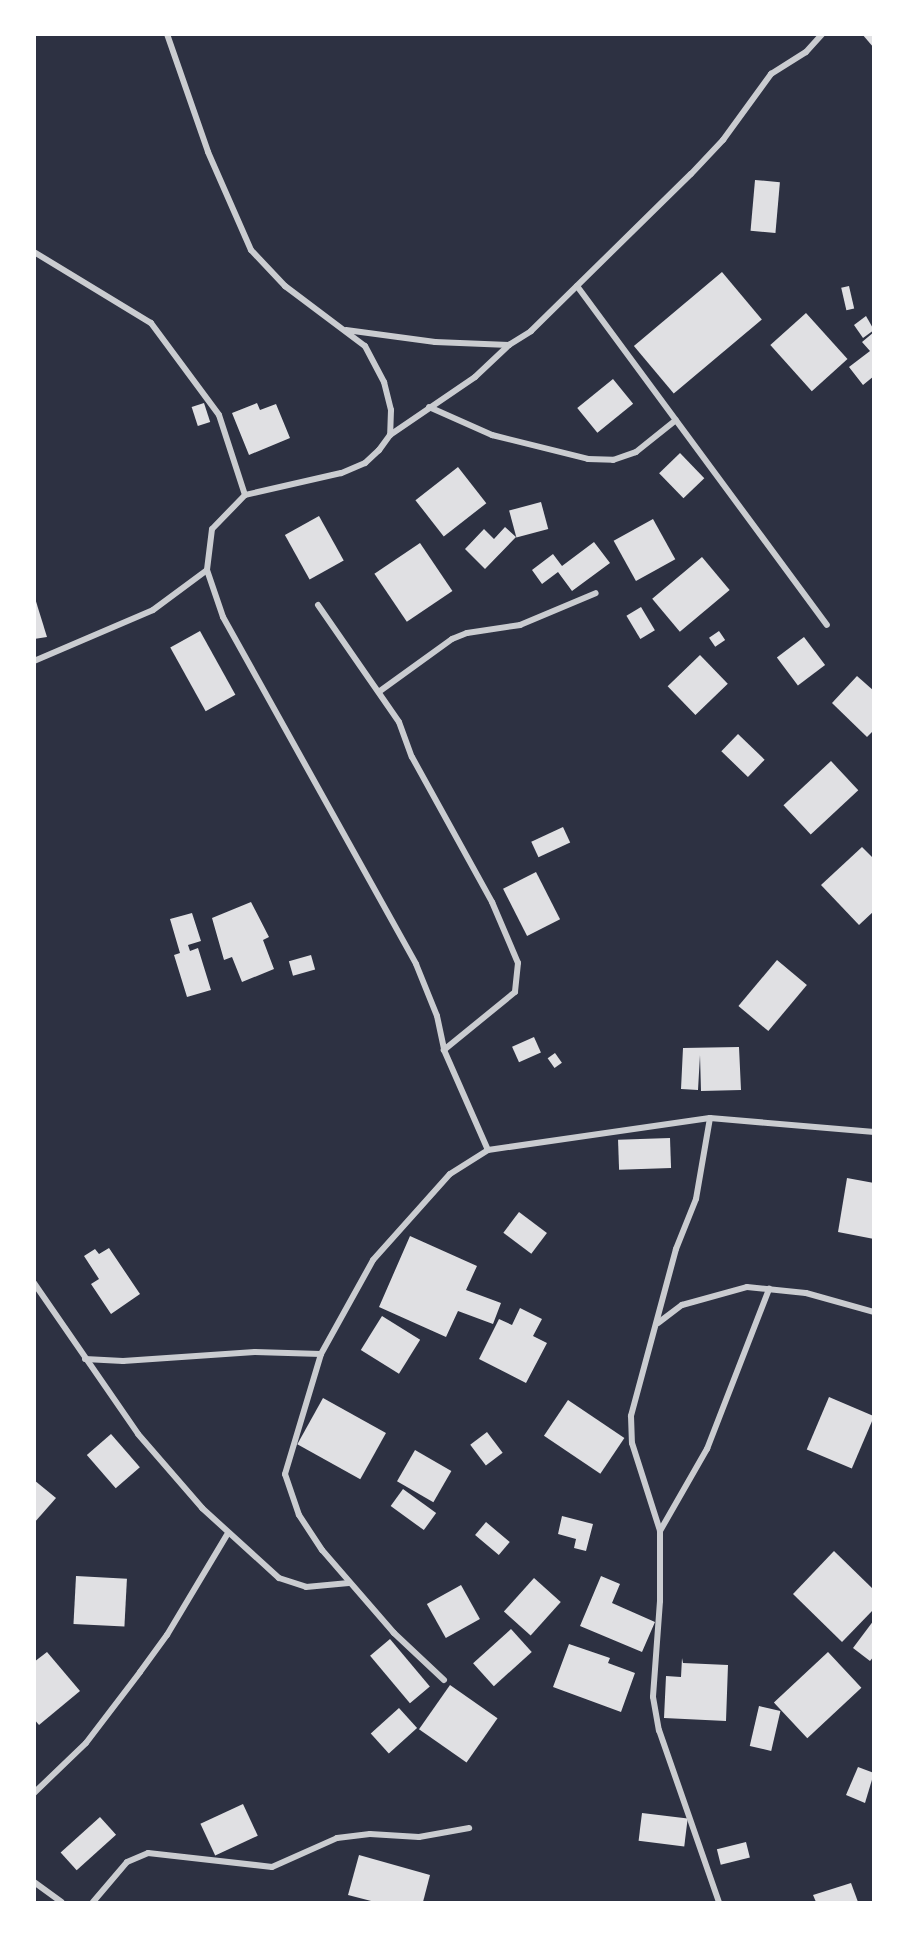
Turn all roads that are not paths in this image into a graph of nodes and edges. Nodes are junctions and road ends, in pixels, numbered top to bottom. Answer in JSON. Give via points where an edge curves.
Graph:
{"nodes":[{"id":1,"x":167,"y":34,"type":"edge"},
{"id":2,"x":822,"y":34,"type":"edge"},
{"id":3,"x":34,"y":252,"type":"edge"},
{"id":4,"x":577,"y":286,"type":"junction"},
{"id":5,"x":346,"y":330,"type":"junction"},
{"id":6,"x":509,"y":345,"type":"junction"},
{"id":7,"x":429,"y":406,"type":"junction"},
{"id":8,"x":676,"y":420,"type":"junction"},
{"id":9,"x":390,"y":435,"type":"junction"},
{"id":10,"x":245,"y":495,"type":"junction"},
{"id":11,"x":207,"y":570,"type":"junction"},
{"id":12,"x":596,"y":593,"type":"dead end"},
{"id":13,"x":318,"y":605,"type":"dead end"},
{"id":14,"x":827,"y":626,"type":"dead end"},
{"id":15,"x":34,"y":661,"type":"edge"},
{"id":16,"x":380,"y":691,"type":"junction"},
{"id":17,"x":444,"y":1050,"type":"junction"},
{"id":18,"x":710,"y":1118,"type":"junction"},
{"id":19,"x":873,"y":1132,"type":"edge"},
{"id":20,"x":488,"y":1150,"type":"junction"},
{"id":21,"x":34,"y":1283,"type":"edge"},
{"id":22,"x":769,"y":1289,"type":"junction"},
{"id":23,"x":873,"y":1312,"type":"edge"},
{"id":24,"x":658,"y":1323,"type":"junction"},
{"id":25,"x":321,"y":1354,"type":"junction"},
{"id":26,"x":85,"y":1359,"type":"junction"},
{"id":27,"x":660,"y":1531,"type":"junction"},
{"id":28,"x":228,"y":1533,"type":"junction"},
{"id":29,"x":349,"y":1583,"type":"junction"},
{"id":30,"x":444,"y":1680,"type":"dead end"},
{"id":31,"x":34,"y":1793,"type":"edge"},
{"id":32,"x":469,"y":1828,"type":"dead end"},
{"id":33,"x":34,"y":1882,"type":"edge"},
{"id":34,"x":62,"y":1902,"type":"edge"},
{"id":35,"x":93,"y":1902,"type":"edge"},
{"id":36,"x":719,"y":1902,"type":"edge"}],
"edges":[{"from":1,"to":5,"type":"street","via":[[208,152],[251,250],[285,286]]},
{"from":2,"to":4,"type":"street","via":[[806,52],[771,74],[723,140]]},
{"from":3,"to":10,"type":"street","via":[[151,323],[219,415]]},
{"from":4,"to":6,"type":"street","via":[[531,331]]},
{"from":4,"to":8,"type":"street"},
{"from":5,"to":6,"type":"street","via":[[435,342]]},
{"from":5,"to":9,"type":"street","via":[[365,346],[384,382],[391,410]]},
{"from":6,"to":7,"type":"street","via":[[476,377]]},
{"from":7,"to":8,"type":"street","via":[[492,435],[588,459],[613,460],[636,452]]},
{"from":7,"to":9,"type":"street"},
{"from":8,"to":14,"type":"street"},
{"from":9,"to":10,"type":"street","via":[[365,463],[349,470]]},
{"from":10,"to":11,"type":"street","via":[[212,529]]},
{"from":11,"to":15,"type":"street","via":[[153,610]]},
{"from":11,"to":17,"type":"street","via":[[223,617],[416,964],[437,1016]]},
{"from":12,"to":16,"type":"street","via":[[520,625],[452,639]]},
{"from":13,"to":16,"type":"street"},
{"from":16,"to":17,"type":"street","via":[[492,902],[518,963],[515,992]]},
{"from":17,"to":20,"type":"street"},
{"from":18,"to":19,"type":"street"},
{"from":18,"to":20,"type":"street"},
{"from":18,"to":24,"type":"street","via":[[696,1199],[676,1250]]},
{"from":20,"to":25,"type":"street","via":[[450,1174],[373,1260]]},
{"from":21,"to":26,"type":"street"},
{"from":22,"to":23,"type":"street","via":[[806,1293]]},
{"from":22,"to":24,"type":"street","via":[[747,1287],[706,1296],[682,1305]]},
{"from":22,"to":27,"type":"street","via":[[707,1449]]},
{"from":24,"to":27,"type":"street","via":[[631,1416],[632,1443]]},
{"from":25,"to":26,"type":"street","via":[[255,1352],[123,1361]]},
{"from":25,"to":29,"type":"street","via":[[285,1474],[299,1515]]},
{"from":26,"to":28,"type":"street","via":[[144,1442]]},
{"from":27,"to":36,"type":"street","via":[[653,1697],[659,1730]]},
{"from":28,"to":29,"type":"street","via":[[267,1562],[279,1578],[306,1587]]},
{"from":28,"to":31,"type":"street","via":[[167,1635],[140,1672],[86,1743]]},
{"from":29,"to":30,"type":"street"},
{"from":32,"to":35,"type":"street","via":[[419,1837],[370,1834],[337,1838],[272,1867],[148,1853],[127,1862]]},
{"from":33,"to":34,"type":"street"}]}
